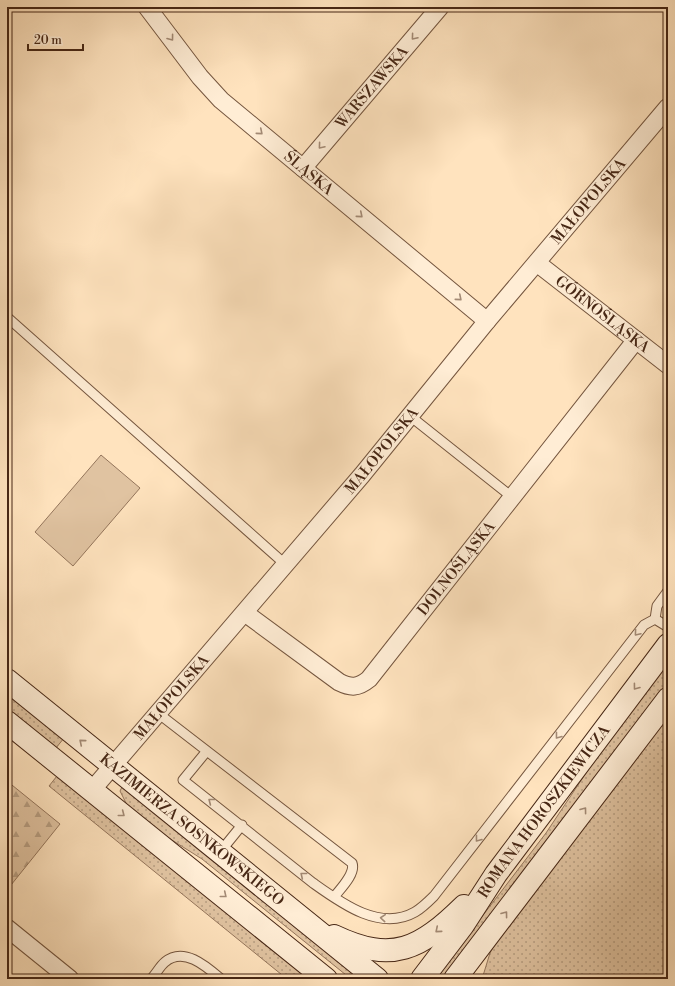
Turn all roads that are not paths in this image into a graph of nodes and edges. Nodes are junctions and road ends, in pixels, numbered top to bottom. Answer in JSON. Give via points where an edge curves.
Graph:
{"nodes":[{"id":1,"x":147,"y":7,"type":"edge"},
{"id":2,"x":440,"y":7,"type":"edge"},
{"id":3,"x":668,"y":107,"type":"edge"},
{"id":4,"x":303,"y":168,"type":"junction"},
{"id":5,"x":537,"y":263,"type":"junction"},
{"id":6,"x":7,"y":317,"type":"edge"},
{"id":7,"x":487,"y":322,"type":"junction"},
{"id":8,"x":636,"y":340,"type":"junction"},
{"id":9,"x":668,"y":365,"type":"edge"},
{"id":10,"x":410,"y":416,"type":"junction"},
{"id":11,"x":512,"y":497,"type":"junction"},
{"id":12,"x":286,"y":565,"type":"junction"},
{"id":13,"x":668,"y":591,"type":"edge"},
{"id":14,"x":245,"y":613,"type":"junction"},
{"id":15,"x":655,"y":619,"type":"junction"},
{"id":16,"x":668,"y":627,"type":"edge"},
{"id":17,"x":668,"y":645,"type":"edge"},
{"id":18,"x":7,"y":680,"type":"edge"},
{"id":19,"x":668,"y":699,"type":"edge"},
{"id":20,"x":159,"y":714,"type":"junction"},
{"id":21,"x":7,"y":722,"type":"edge"},
{"id":22,"x":206,"y":752,"type":"junction"},
{"id":23,"x":112,"y":766,"type":"junction"},
{"id":24,"x":92,"y":790,"type":"junction"},
{"id":25,"x":242,"y":825,"type":"junction"},
{"id":26,"x":219,"y":852,"type":"junction"},
{"id":27,"x":496,"y":874,"type":"junction"},
{"id":28,"x":334,"y":898,"type":"junction"},
{"id":29,"x":284,"y":905,"type":"junction"},
{"id":30,"x":7,"y":928,"type":"edge"},
{"id":31,"x":482,"y":945,"type":"junction"},
{"id":32,"x":70,"y":979,"type":"edge"},
{"id":33,"x":151,"y":979,"type":"edge"},
{"id":34,"x":221,"y":979,"type":"edge"},
{"id":35,"x":326,"y":979,"type":"edge"},
{"id":36,"x":377,"y":979,"type":"edge"},
{"id":37,"x":422,"y":979,"type":"edge"},
{"id":38,"x":455,"y":979,"type":"edge"},
{"id":39,"x":474,"y":979,"type":"edge"}],
"edges":[{"from":1,"to":4,"type":"street","name":"ŚLĄSKA","one_way":true,"via":[[200,77],[221,100]]},
{"from":2,"to":4,"type":"street","name":"WARSZAWSKA","one_way":true},
{"from":3,"to":5,"type":"street","name":"MAŁOPOLSKA"},
{"from":4,"to":7,"type":"street","name":"ŚLĄSKA","one_way":true},
{"from":5,"to":7,"type":"street","name":"MAŁOPOLSKA"},
{"from":5,"to":8,"type":"street","name":"GÓRNOŚLĄSKA"},
{"from":6,"to":12,"type":"lane"},
{"from":7,"to":10,"type":"street","name":"MAŁOPOLSKA"},
{"from":8,"to":9,"type":"street","name":"GÓRNOŚLĄSKA"},
{"from":8,"to":11,"type":"street","name":"DOLNOŚLĄSKA"},
{"from":10,"to":11,"type":"lane"},
{"from":10,"to":12,"type":"street","name":"MAŁOPOLSKA"},
{"from":11,"to":14,"type":"street","name":"DOLNOŚLĄSKA","via":[[369,679],[361,685],[348,687],[339,682]]},
{"from":12,"to":14,"type":"street","name":"MAŁOPOLSKA"},
{"from":13,"to":15,"type":"lane","via":[[657,606]]},
{"from":14,"to":20,"type":"street","name":"MAŁOPOLSKA"},
{"from":15,"to":16,"type":"lane"},
{"from":15,"to":28,"type":"lane","one_way":true,"via":[[644,625],[434,896],[422,907],[405,916],[385,918],[361,913]]},
{"from":17,"to":27,"type":"street","name":"ROMANA HOROSZKIEWICZA","one_way":true},
{"from":23,"to":18,"type":"street","name":"KAZIMIERZA SOSNKOWSKIEGO","one_way":true},
{"from":31,"to":19,"type":"street","name":"ROMANA HOROSZKIEWICZA","one_way":true},
{"from":20,"to":22,"type":"lane"},
{"from":20,"to":23,"type":"street","name":"MAŁOPOLSKA"},
{"from":21,"to":24,"type":"street","name":"KAZIMIERZA SOSNKOWSKIEGO"},
{"from":25,"to":22,"type":"lane","one_way":true,"via":[[183,780]]},
{"from":22,"to":28,"type":"lane","via":[[352,863],[352,872]]},
{"from":23,"to":24,"type":"street","name":"MAŁOPOLSKA"},
{"from":23,"to":26,"type":"street","name":"KAZIMIERZA SOSNKOWSKIEGO"},
{"from":24,"to":35,"type":"street","name":"KAZIMIERZA SOSNKOWSKIEGO","one_way":true},
{"from":25,"to":26,"type":"lane"},
{"from":28,"to":25,"type":"lane","one_way":true},
{"from":26,"to":29,"type":"street","name":"KAZIMIERZA SOSNKOWSKIEGO"},
{"from":27,"to":29,"type":"street","one_way":true,"via":[[428,938],[417,944],[386,951],[351,944]]},
{"from":27,"to":37,"type":"street","name":"ROMANA HOROSZKIEWICZA","via":[[463,925]]},
{"from":29,"to":36,"type":"street","name":"KAZIMIERZA SOSNKOWSKIEGO"},
{"from":30,"to":32,"type":"street"},
{"from":31,"to":38,"type":"street","name":"ROMANA HOROSZKIEWICZA"},
{"from":31,"to":39,"type":"street"},
{"from":33,"to":34,"type":"lane","via":[[165,962],[180,956],[200,962]]}]}
